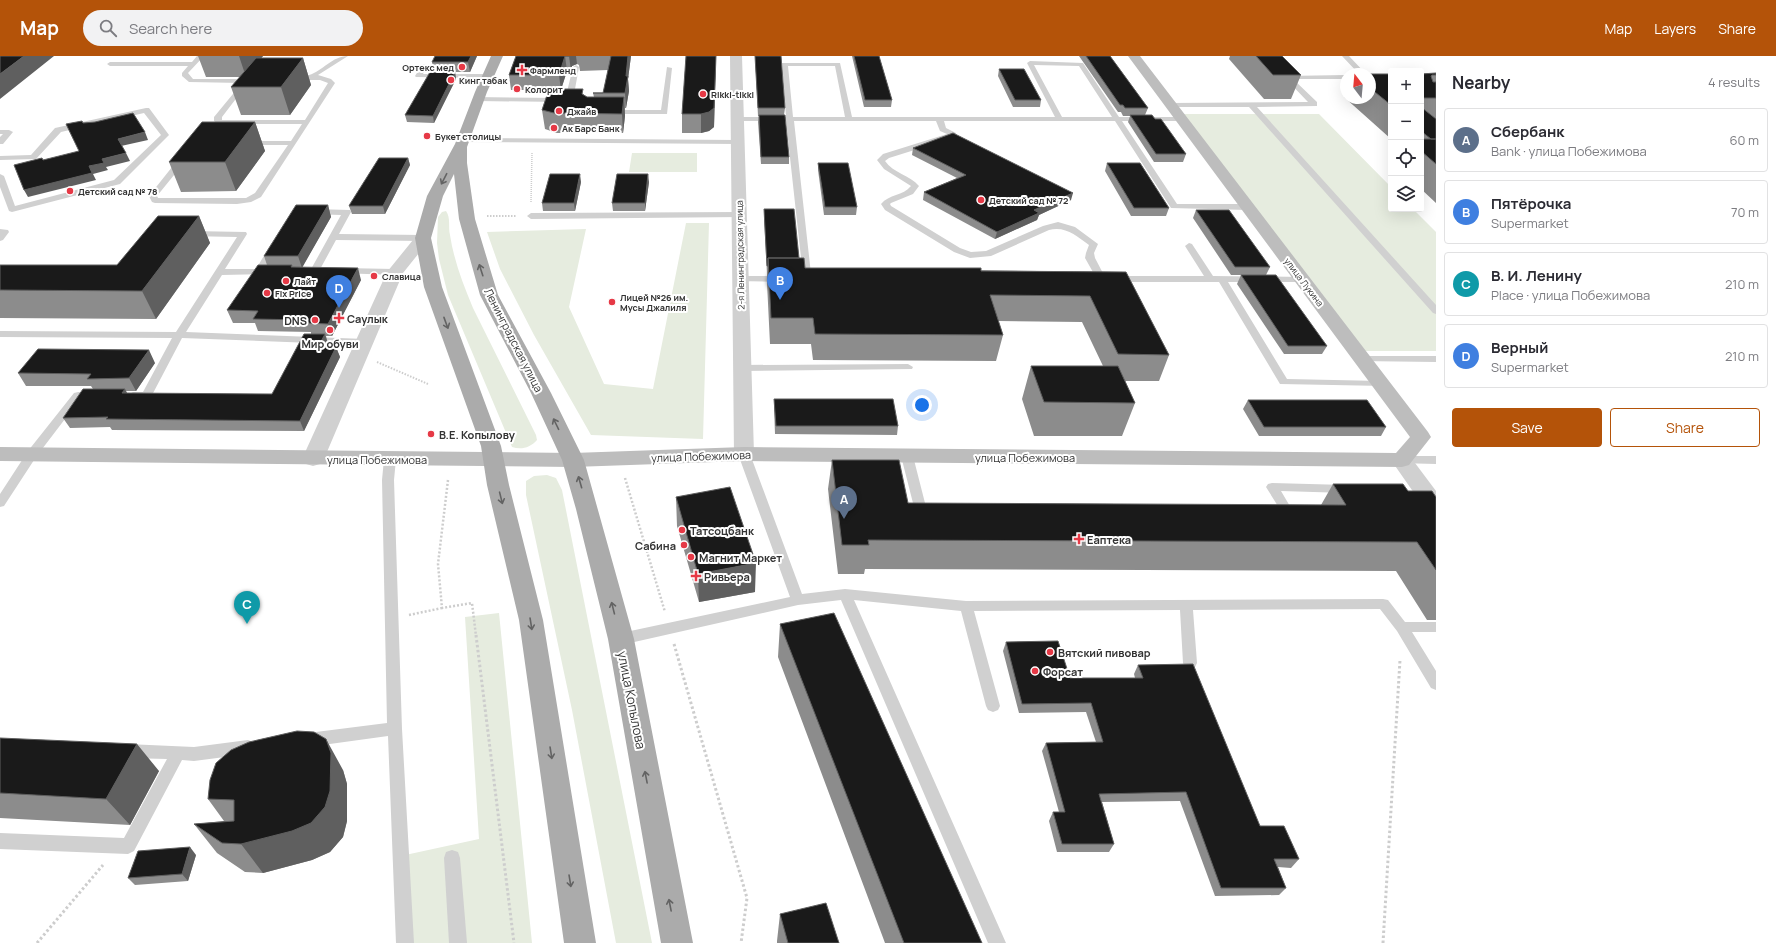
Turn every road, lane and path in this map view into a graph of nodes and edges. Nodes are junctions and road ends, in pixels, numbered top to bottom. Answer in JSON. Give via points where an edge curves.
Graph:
{"nodes":[{"id":1,"x":201,"y":56,"type":"edge"},
{"id":2,"x":345,"y":56,"type":"edge"},
{"id":3,"x":497,"y":56,"type":"edge"},
{"id":4,"x":736,"y":56,"type":"edge"},
{"id":5,"x":1134,"y":56,"type":"edge"},
{"id":6,"x":1345,"y":56,"type":"edge"},
{"id":7,"x":110,"y":64,"type":"dead end"},
{"id":8,"x":193,"y":64,"type":"junction"},
{"id":9,"x":424,"y":66,"type":"dead end"},
{"id":10,"x":576,"y":67,"type":"dead end"},
{"id":11,"x":669,"y":68,"type":"dead end"},
{"id":12,"x":1357,"y":68,"type":"edge"},
{"id":13,"x":488,"y":76,"type":"junction"},
{"id":14,"x":285,"y":78,"type":"edge"},
{"id":15,"x":309,"y":78,"type":"junction"},
{"id":16,"x":1340,"y":78,"type":"edge"},
{"id":17,"x":259,"y":79,"type":"edge"},
{"id":18,"x":249,"y":81,"type":"junction"},
{"id":19,"x":478,"y":99,"type":"junction"},
{"id":20,"x":1251,"y":104,"type":"junction"},
{"id":21,"x":1170,"y":105,"type":"junction"},
{"id":22,"x":604,"y":112,"type":"edge"},
{"id":23,"x":737,"y":119,"type":"junction"},
{"id":24,"x":789,"y":119,"type":"junction"},
{"id":25,"x":849,"y":119,"type":"junction"},
{"id":26,"x":939,"y":119,"type":"junction"},
{"id":27,"x":1060,"y":119,"type":"junction"},
{"id":28,"x":1117,"y":119,"type":"junction"},
{"id":29,"x":1181,"y":119,"type":"junction"},
{"id":30,"x":307,"y":122,"type":"junction"},
{"id":31,"x":0,"y":132,"type":"edge"},
{"id":32,"x":0,"y":142,"type":"edge"},
{"id":33,"x":462,"y":142,"type":"junction"},
{"id":34,"x":737,"y":142,"type":"junction"},
{"id":35,"x":241,"y":143,"type":"edge"},
{"id":36,"x":293,"y":143,"type":"junction"},
{"id":37,"x":532,"y":145,"type":"junction"},
{"id":38,"x":188,"y":154,"type":"edge"},
{"id":39,"x":0,"y":158,"type":"edge"},
{"id":40,"x":18,"y":158,"type":"junction"},
{"id":41,"x":3,"y":172,"type":"edge"},
{"id":42,"x":1247,"y":206,"type":"junction"},
{"id":43,"x":303,"y":212,"type":"edge"},
{"id":44,"x":739,"y":215,"type":"junction"},
{"id":45,"x":484,"y":216,"type":"dead end"},
{"id":46,"x":531,"y":216,"type":"junction"},
{"id":47,"x":0,"y":232,"type":"edge"},
{"id":48,"x":179,"y":234,"type":"edge"},
{"id":49,"x":333,"y":236,"type":"junction"},
{"id":50,"x":0,"y":238,"type":"edge"},
{"id":51,"x":279,"y":238,"type":"edge"},
{"id":52,"x":423,"y":238,"type":"junction"},
{"id":53,"x":1189,"y":246,"type":"dead end"},
{"id":54,"x":218,"y":272,"type":"junction"},
{"id":55,"x":259,"y":272,"type":"junction"},
{"id":56,"x":275,"y":272,"type":"edge"},
{"id":57,"x":395,"y":272,"type":"junction"},
{"id":58,"x":740,"y":279,"type":"junction"},
{"id":59,"x":1210,"y":279,"type":"junction"},
{"id":60,"x":1222,"y":279,"type":"junction"},
{"id":61,"x":1302,"y":279,"type":"junction"},
{"id":62,"x":1436,"y":312,"type":"edge"},
{"id":63,"x":0,"y":334,"type":"edge"},
{"id":64,"x":179,"y":335,"type":"junction"},
{"id":65,"x":362,"y":348,"type":"junction"},
{"id":66,"x":1362,"y":359,"type":"junction"},
{"id":67,"x":1436,"y":359,"type":"edge"},
{"id":68,"x":908,"y":367,"type":"edge"},
{"id":69,"x":742,"y":368,"type":"junction"},
{"id":70,"x":428,"y":384,"type":"dead end"},
{"id":71,"x":1381,"y":384,"type":"junction"},
{"id":72,"x":101,"y":395,"type":"edge"},
{"id":73,"x":124,"y":395,"type":"edge"},
{"id":74,"x":0,"y":454,"type":"edge"},
{"id":75,"x":32,"y":454,"type":"junction"},
{"id":76,"x":744,"y":454,"type":"junction"},
{"id":77,"x":907,"y":456,"type":"junction"},
{"id":78,"x":313,"y":459,"type":"junction"},
{"id":79,"x":390,"y":459,"type":"junction"},
{"id":80,"x":495,"y":460,"type":"junction"},
{"id":81,"x":573,"y":460,"type":"junction"},
{"id":82,"x":1402,"y":460,"type":"junction"},
{"id":83,"x":1436,"y":460,"type":"edge"},
{"id":84,"x":625,"y":478,"type":"dead end"},
{"id":85,"x":448,"y":480,"type":"dead end"},
{"id":86,"x":1356,"y":490,"type":"edge"},
{"id":87,"x":1424,"y":497,"type":"edge"},
{"id":88,"x":0,"y":502,"type":"edge"},
{"id":89,"x":944,"y":507,"type":"edge"},
{"id":90,"x":1269,"y":508,"type":"edge"},
{"id":91,"x":845,"y":594,"type":"junction"},
{"id":92,"x":798,"y":600,"type":"junction"},
{"id":93,"x":1186,"y":605,"type":"junction"},
{"id":94,"x":966,"y":606,"type":"junction"},
{"id":95,"x":442,"y":608,"type":"junction"},
{"id":96,"x":393,"y":618,"type":"junction"},
{"id":97,"x":1402,"y":627,"type":"junction"},
{"id":98,"x":1436,"y":627,"type":"edge"},
{"id":99,"x":669,"y":628,"type":"junction"},
{"id":100,"x":621,"y":639,"type":"junction"},
{"id":101,"x":1190,"y":664,"type":"edge"},
{"id":102,"x":1436,"y":684,"type":"edge"},
{"id":103,"x":993,"y":706,"type":"dead end"},
{"id":104,"x":395,"y":729,"type":"junction"},
{"id":105,"x":294,"y":741,"type":"edge"},
{"id":106,"x":263,"y":745,"type":"edge"},
{"id":107,"x":116,"y":750,"type":"edge"},
{"id":108,"x":178,"y":753,"type":"junction"},
{"id":109,"x":0,"y":841,"type":"edge"},
{"id":110,"x":120,"y":845,"type":"junction"},
{"id":111,"x":452,"y":858,"type":"dead end"},
{"id":112,"x":37,"y":943,"type":"edge"},
{"id":113,"x":405,"y":943,"type":"edge"},
{"id":114,"x":458,"y":943,"type":"edge"},
{"id":115,"x":514,"y":943,"type":"edge"},
{"id":116,"x":580,"y":943,"type":"edge"},
{"id":117,"x":677,"y":943,"type":"edge"},
{"id":118,"x":741,"y":943,"type":"edge"},
{"id":119,"x":997,"y":943,"type":"edge"},
{"id":120,"x":1383,"y":943,"type":"edge"}],
"edges":[{"from":1,"to":8,"type":"lane"},
{"from":2,"to":15,"type":"lane"},
{"from":3,"to":13,"type":"main road","name":"Ленинградская улица"},
{"from":4,"to":23,"type":"street","name":"2-я Ленинградская улица"},
{"from":5,"to":21,"type":"street","name":"улица Лукина"},
{"from":6,"to":12,"type":"lane"},
{"from":7,"to":8,"type":"lane"},
{"from":8,"to":18,"type":"lane","via":[[184,74],[191,81]]},
{"from":9,"to":13,"type":"lane","via":[[418,76]]},
{"from":10,"to":19,"type":"lane","via":[[573,100]]},
{"from":11,"to":22,"type":"lane","via":[[664,112]]},
{"from":13,"to":19,"type":"main road","name":"Ленинградская улица"},
{"from":14,"to":15,"type":"lane"},
{"from":15,"to":30,"type":"lane","via":[[326,79],[332,83]]},
{"from":16,"to":20,"type":"lane","via":[[1287,77],[1314,104]]},
{"from":17,"to":18,"type":"lane"},
{"from":18,"to":30,"type":"lane","via":[[219,115],[218,120]]},
{"from":19,"to":33,"type":"main road","name":"Ленинградская улица"},
{"from":20,"to":21,"type":"lane"},
{"from":20,"to":62,"type":"lane"},
{"from":21,"to":29,"type":"street","name":"улица Лукина"},
{"from":23,"to":24,"type":"lane"},
{"from":23,"to":34,"type":"street","name":"2-я Ленинградская улица"},
{"from":24,"to":25,"type":"lane"},
{"from":24,"to":25,"type":"lane","via":[[784,64],[838,64]]},
{"from":24,"to":58,"type":"lane","via":[[803,279]]},
{"from":25,"to":26,"type":"lane"},
{"from":26,"to":27,"type":"lane"},
{"from":26,"to":59,"type":"lane","via":[[943,129],[954,135],[886,156],[881,160],[886,166],[912,181],[915,186],[914,189],[885,204],[957,250],[970,255],[988,254],[1058,225],[1088,238],[1094,244],[1090,258],[1097,279]]},
{"from":27,"to":28,"type":"lane"},
{"from":27,"to":28,"type":"lane","via":[[1030,64],[1081,64]]},
{"from":28,"to":29,"type":"lane"},
{"from":28,"to":42,"type":"lane","via":[[1174,206]]},
{"from":29,"to":42,"type":"street","name":"улица Лукина"},
{"from":30,"to":36,"type":"lane"},
{"from":31,"to":32,"type":"lane","via":[[9,132]]},
{"from":33,"to":37,"type":"lane"},
{"from":33,"to":52,"type":"main road","name":"Ленинградская улица","one_way":true,"via":[[435,196]]},
{"from":81,"to":33,"type":"main road","name":"Ленинградская улица","one_way":true,"via":[[489,295],[467,219],[460,163]]},
{"from":34,"to":37,"type":"lane"},
{"from":34,"to":44,"type":"street","name":"2-я Ленинградская улица"},
{"from":35,"to":36,"type":"lane"},
{"from":36,"to":38,"type":"lane","via":[[258,195],[252,198],[237,201],[155,200],[153,196]]},
{"from":37,"to":46,"type":"path"},
{"from":39,"to":40,"type":"lane"},
{"from":40,"to":41,"type":"lane"},
{"from":40,"to":41,"type":"lane","via":[[33,157],[58,130],[146,110],[164,135],[117,182],[12,209]]},
{"from":42,"to":61,"type":"street","name":"улица Лукина"},
{"from":43,"to":49,"type":"lane","via":[[347,212]]},
{"from":44,"to":46,"type":"lane"},
{"from":44,"to":58,"type":"street","name":"2-я Ленинградская улица"},
{"from":45,"to":46,"type":"path"},
{"from":47,"to":50,"type":"lane","via":[[6,232]]},
{"from":48,"to":54,"type":"lane","via":[[243,234]]},
{"from":49,"to":52,"type":"lane"},
{"from":49,"to":57,"type":"lane","via":[[310,271]]},
{"from":51,"to":55,"type":"lane"},
{"from":52,"to":57,"type":"street","name":"Ленинградская улица"},
{"from":52,"to":80,"type":"main road","name":"Ленинградская улица","one_way":true,"via":[[433,287]]},
{"from":53,"to":59,"type":"lane"},
{"from":54,"to":55,"type":"lane"},
{"from":54,"to":64,"type":"lane"},
{"from":55,"to":56,"type":"lane"},
{"from":57,"to":65,"type":"street","name":"Ленинградская улица"},
{"from":58,"to":69,"type":"street","name":"2-я Ленинградская улица"},
{"from":59,"to":60,"type":"lane"},
{"from":60,"to":61,"type":"lane"},
{"from":60,"to":71,"type":"lane","via":[[1284,382]]},
{"from":61,"to":66,"type":"street","name":"улица Лукина"},
{"from":63,"to":64,"type":"lane"},
{"from":64,"to":65,"type":"lane"},
{"from":64,"to":73,"type":"lane","via":[[147,395]]},
{"from":65,"to":70,"type":"path"},
{"from":65,"to":78,"type":"street","name":"Ленинградская улица"},
{"from":66,"to":67,"type":"lane"},
{"from":66,"to":71,"type":"street","name":"улица Лукина"},
{"from":68,"to":69,"type":"lane"},
{"from":69,"to":76,"type":"street","name":"2-я Ленинградская улица"},
{"from":71,"to":82,"type":"street","name":"улица Лукина","via":[[1422,438]]},
{"from":72,"to":75,"type":"lane","via":[[78,395]]},
{"from":74,"to":75,"type":"street","name":"улица Побежимова"},
{"from":75,"to":78,"type":"street","name":"улица Побежимова"},
{"from":75,"to":88,"type":"lane"},
{"from":76,"to":77,"type":"street","name":"улица Побежимова"},
{"from":76,"to":81,"type":"street","name":"улица Побежимова"},
{"from":76,"to":92,"type":"lane"},
{"from":77,"to":82,"type":"street","name":"улица Побежимова"},
{"from":77,"to":89,"type":"lane","via":[[920,507]]},
{"from":78,"to":79,"type":"street","name":"улица Побежимова"},
{"from":79,"to":80,"type":"street","name":"улица Побежимова"},
{"from":79,"to":96,"type":"lane","via":[[388,480]]},
{"from":80,"to":81,"type":"street","name":"улица Побежимова"},
{"from":80,"to":116,"type":"main road","one_way":true,"via":[[498,485],[531,620]]},
{"from":100,"to":81,"type":"main road","name":"улица Копылова","one_way":true},
{"from":82,"to":83,"type":"lane"},
{"from":82,"to":87,"type":"street"},
{"from":84,"to":99,"type":"path"},
{"from":85,"to":95,"type":"path","via":[[438,564]]},
{"from":86,"to":90,"type":"lane","via":[[1272,486],[1284,508]]},
{"from":91,"to":92,"type":"lane"},
{"from":91,"to":94,"type":"lane"},
{"from":91,"to":119,"type":"lane"},
{"from":92,"to":99,"type":"lane"},
{"from":93,"to":94,"type":"lane"},
{"from":93,"to":97,"type":"lane","via":[[1383,604]]},
{"from":93,"to":101,"type":"lane"},
{"from":94,"to":103,"type":"lane"},
{"from":95,"to":96,"type":"path"},
{"from":95,"to":115,"type":"path","via":[[472,603]]},
{"from":96,"to":104,"type":"lane"},
{"from":97,"to":98,"type":"lane"},
{"from":97,"to":102,"type":"lane"},
{"from":97,"to":120,"type":"path"},
{"from":99,"to":100,"type":"lane"},
{"from":99,"to":118,"type":"path","via":[[747,898]]},
{"from":117,"to":100,"type":"main road","name":"улица Копылова","one_way":true},
{"from":104,"to":105,"type":"lane"},
{"from":104,"to":113,"type":"lane"},
{"from":106,"to":108,"type":"lane","via":[[194,754]]},
{"from":107,"to":108,"type":"lane"},
{"from":108,"to":110,"type":"lane","via":[[128,846]]},
{"from":109,"to":110,"type":"lane"},
{"from":110,"to":112,"type":"path"},
{"from":111,"to":114,"type":"lane"}]}
